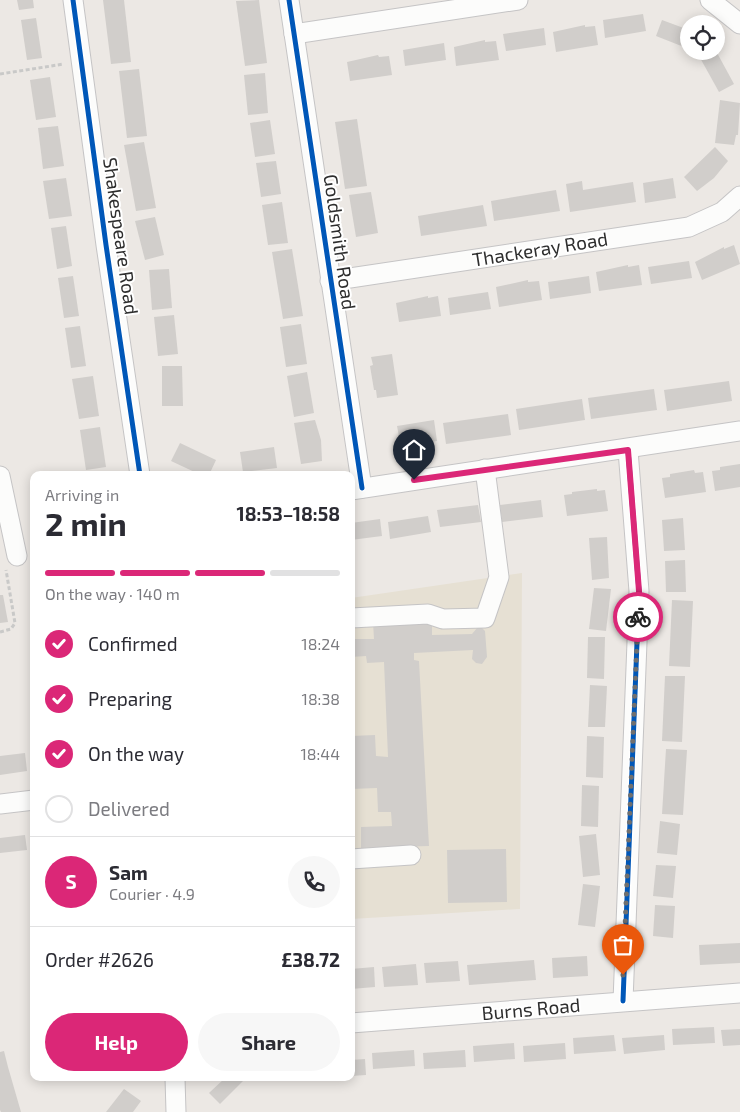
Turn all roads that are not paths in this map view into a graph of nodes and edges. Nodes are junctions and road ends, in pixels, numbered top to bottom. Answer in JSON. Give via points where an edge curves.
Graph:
{"nodes":[{"id":1,"x":73,"y":0,"type":"edge"},
{"id":2,"x":289,"y":0,"type":"edge"},
{"id":3,"x":518,"y":0,"type":"edge"},
{"id":4,"x":710,"y":0,"type":"edge"},
{"id":5,"x":740,"y":24,"type":"edge"},
{"id":6,"x":294,"y":34,"type":"junction"},
{"id":7,"x":740,"y":196,"type":"edge"},
{"id":8,"x":330,"y":281,"type":"junction"},
{"id":9,"x":740,"y":431,"type":"edge"},
{"id":10,"x":628,"y":450,"type":"junction"},
{"id":11,"x":485,"y":469,"type":"junction"},
{"id":12,"x":139,"y":471,"type":"edge"},
{"id":13,"x":354,"y":471,"type":"edge"},
{"id":14,"x":0,"y":476,"type":"edge"},
{"id":15,"x":356,"y":489,"type":"edge"},
{"id":16,"x":17,"y":556,"type":"road end"},
{"id":17,"x":355,"y":618,"type":"edge"},
{"id":18,"x":30,"y":800,"type":"edge"},
{"id":19,"x":0,"y":804,"type":"edge"},
{"id":20,"x":410,"y":854,"type":"dead end"},
{"id":21,"x":355,"y":859,"type":"edge"},
{"id":22,"x":740,"y":993,"type":"edge"},
{"id":23,"x":623,"y":1001,"type":"junction"},
{"id":24,"x":355,"y":1023,"type":"edge"},
{"id":25,"x":175,"y":1081,"type":"edge"},
{"id":26,"x":176,"y":1112,"type":"edge"}],
"edges":[{"from":1,"to":12,"type":"street","name":"Shakespeare Road"},
{"from":2,"to":6,"type":"street","name":"Goldsmith Road"},
{"from":3,"to":6,"type":"street"},
{"from":4,"to":5,"type":"street"},
{"from":6,"to":8,"type":"street","name":"Goldsmith Road"},
{"from":7,"to":8,"type":"street","name":"Thackeray Road","via":[[722,212],[689,227]]},
{"from":8,"to":13,"type":"street","name":"Goldsmith Road"},
{"from":9,"to":10,"type":"street"},
{"from":10,"to":11,"type":"street"},
{"from":10,"to":23,"type":"street","via":[[639,591]]},
{"from":11,"to":15,"type":"street"},
{"from":11,"to":17,"type":"street","via":[[500,577],[485,618],[443,619],[428,614]]},
{"from":14,"to":16,"type":"street"},
{"from":18,"to":19,"type":"street"},
{"from":20,"to":21,"type":"street"},
{"from":22,"to":23,"type":"street","name":"Burns Road"},
{"from":23,"to":24,"type":"street","name":"Burns Road"},
{"from":25,"to":26,"type":"street"}]}
